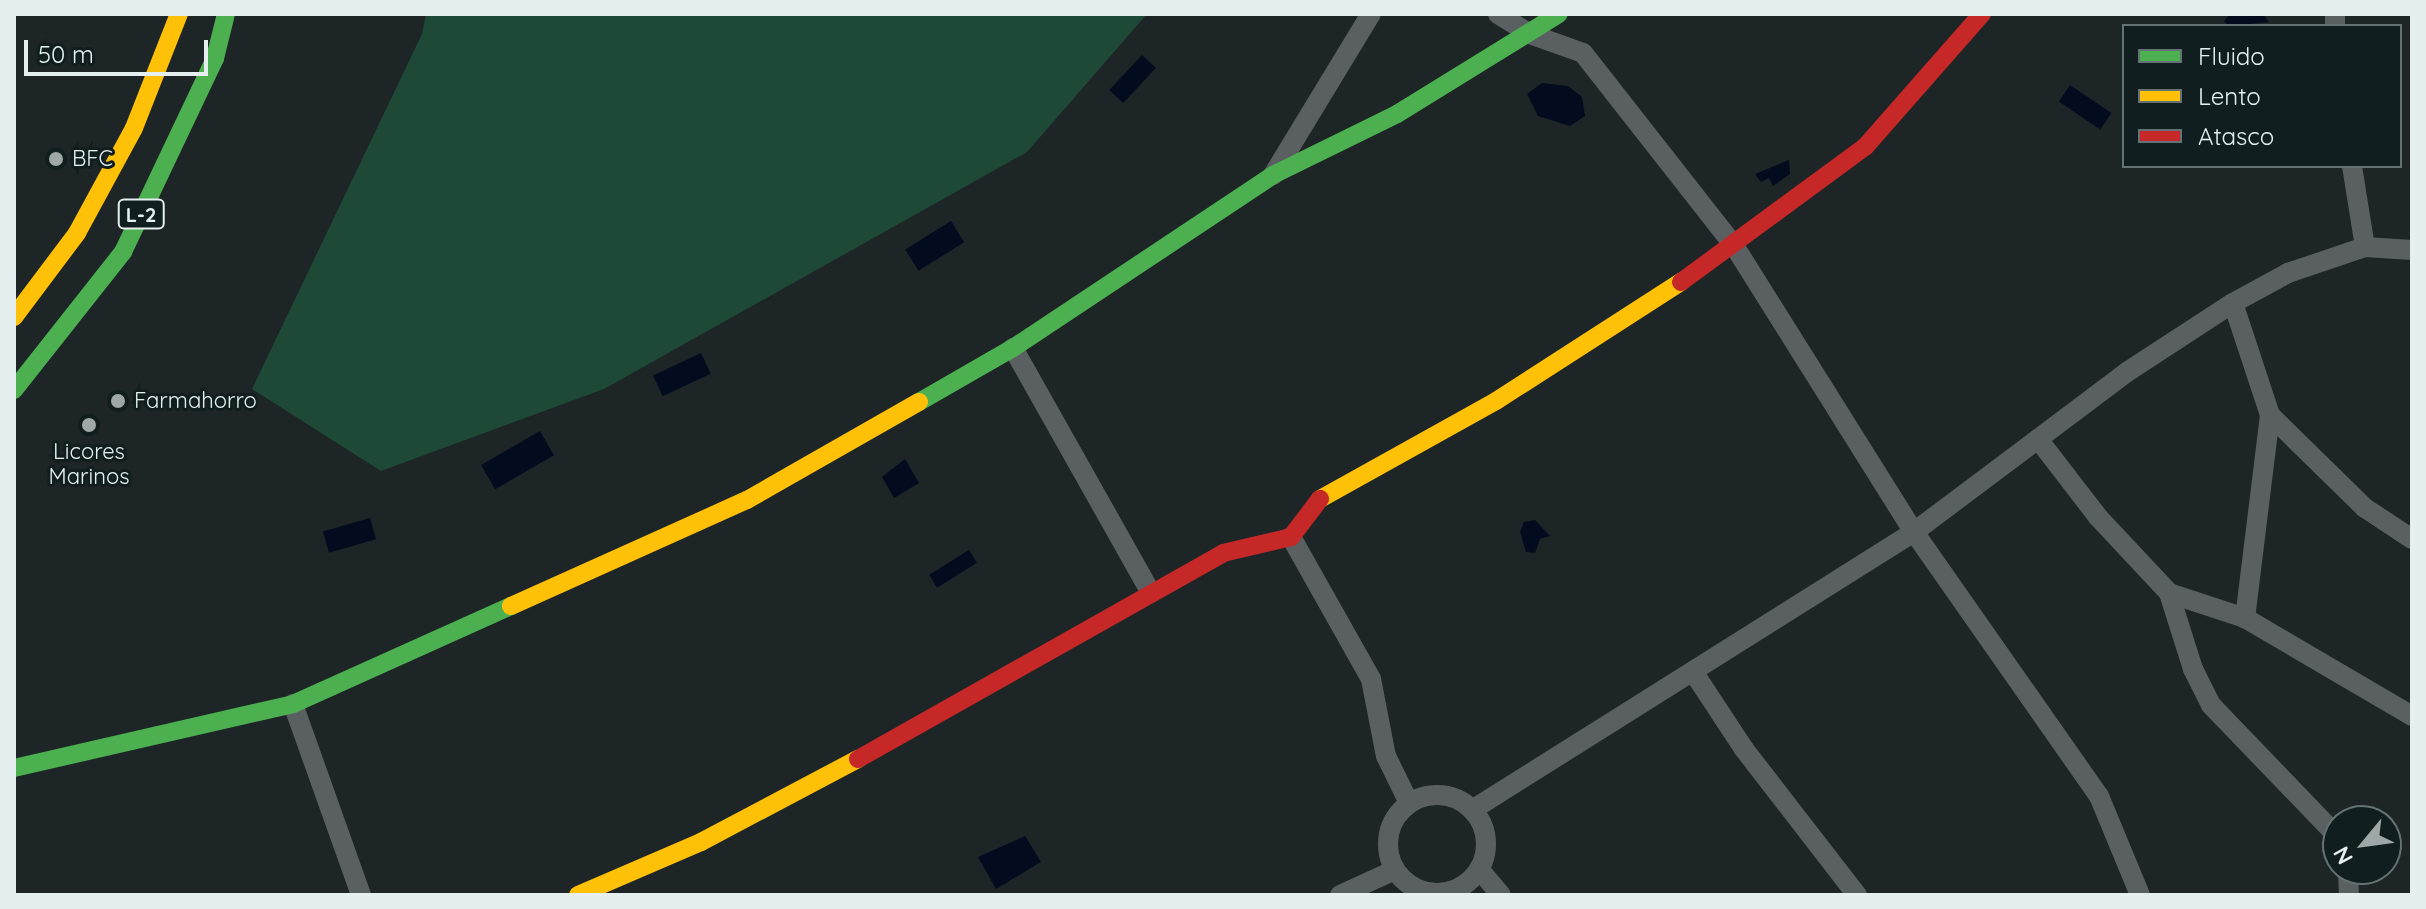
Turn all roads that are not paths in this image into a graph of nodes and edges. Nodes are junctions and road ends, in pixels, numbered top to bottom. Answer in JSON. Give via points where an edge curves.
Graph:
{"nodes":[{"id":1,"x":179,"y":14,"type":"edge"},
{"id":2,"x":226,"y":14,"type":"edge"},
{"id":3,"x":1371,"y":14,"type":"edge"},
{"id":4,"x":1498,"y":14,"type":"edge"},
{"id":5,"x":1559,"y":14,"type":"edge"},
{"id":6,"x":1982,"y":14,"type":"edge"},
{"id":7,"x":1530,"y":34,"type":"junction"},
{"id":8,"x":2352,"y":168,"type":"edge"},
{"id":9,"x":1273,"y":175,"type":"junction"},
{"id":10,"x":1735,"y":247,"type":"junction"},
{"id":11,"x":2365,"y":247,"type":"junction"},
{"id":12,"x":2412,"y":250,"type":"edge"},
{"id":13,"x":2233,"y":303,"type":"junction"},
{"id":14,"x":14,"y":317,"type":"edge"},
{"id":15,"x":1013,"y":348,"type":"junction"},
{"id":16,"x":14,"y":390,"type":"edge"},
{"id":17,"x":2270,"y":415,"type":"junction"},
{"id":18,"x":2038,"y":439,"type":"junction"},
{"id":19,"x":1914,"y":532,"type":"junction"},
{"id":20,"x":1291,"y":537,"type":"junction"},
{"id":21,"x":2412,"y":539,"type":"edge"},
{"id":22,"x":1151,"y":593,"type":"junction"},
{"id":23,"x":2169,"y":593,"type":"junction"},
{"id":24,"x":2245,"y":618,"type":"junction"},
{"id":25,"x":1694,"y":673,"type":"junction"},
{"id":26,"x":293,"y":704,"type":"junction"},
{"id":27,"x":2412,"y":716,"type":"edge"},
{"id":28,"x":14,"y":768,"type":"edge"},
{"id":29,"x":1409,"y":803,"type":"junction"},
{"id":30,"x":1472,"y":810,"type":"junction"},
{"id":31,"x":2322,"y":820,"type":"edge"},
{"id":32,"x":1479,"y":869,"type":"junction"},
{"id":33,"x":1395,"y":870,"type":"junction"},
{"id":34,"x":1456,"y":893,"type":"edge"},
{"id":35,"x":361,"y":895,"type":"edge"},
{"id":36,"x":578,"y":895,"type":"edge"},
{"id":37,"x":1340,"y":895,"type":"edge"},
{"id":38,"x":1501,"y":895,"type":"edge"},
{"id":39,"x":1857,"y":895,"type":"edge"},
{"id":40,"x":2140,"y":895,"type":"edge"}],
"edges":[{"from":1,"to":14,"type":"street","number":"L-2","via":[[134,128],[77,233]]},
{"from":2,"to":16,"type":"street","number":"L-2","via":[[215,58],[123,252]]},
{"from":3,"to":9,"type":"street"},
{"from":4,"to":7,"type":"street"},
{"from":5,"to":7,"type":"street"},
{"from":6,"to":10,"type":"street","via":[[1865,147]]},
{"from":7,"to":9,"type":"street","via":[[1397,114]]},
{"from":7,"to":10,"type":"street","via":[[1583,53]]},
{"from":8,"to":11,"type":"street"},
{"from":9,"to":15,"type":"street"},
{"from":10,"to":19,"type":"street"},
{"from":10,"to":20,"type":"street","via":[[1496,401],[1337,485],[1309,508]]},
{"from":11,"to":12,"type":"street"},
{"from":11,"to":13,"type":"street","via":[[2288,273]]},
{"from":13,"to":17,"type":"street"},
{"from":13,"to":18,"type":"street"},
{"from":15,"to":22,"type":"street"},
{"from":15,"to":26,"type":"street","via":[[747,500]]},
{"from":17,"to":21,"type":"street","via":[[2365,508]]},
{"from":17,"to":24,"type":"street"},
{"from":18,"to":19,"type":"street"},
{"from":18,"to":23,"type":"street","via":[[2098,517]]},
{"from":19,"to":25,"type":"street"},
{"from":19,"to":40,"type":"street","via":[[2099,796]]},
{"from":20,"to":22,"type":"street","via":[[1223,553]]},
{"from":20,"to":29,"type":"street","via":[[1371,679],[1386,756]]},
{"from":22,"to":36,"type":"street","via":[[741,821]]},
{"from":23,"to":24,"type":"street"},
{"from":23,"to":31,"type":"street","via":[[2193,669],[2211,705]]},
{"from":24,"to":27,"type":"street"},
{"from":25,"to":30,"type":"street"},
{"from":25,"to":39,"type":"street","via":[[1744,749]]},
{"from":26,"to":28,"type":"street"},
{"from":26,"to":35,"type":"street"},
{"from":29,"to":30,"type":"street","via":[[1442,795]]},
{"from":29,"to":33,"type":"street","via":[[1388,833]]},
{"from":30,"to":32,"type":"street","via":[[1483,829],[1485,850]]},
{"from":32,"to":34,"type":"street"},
{"from":32,"to":38,"type":"street"},
{"from":33,"to":34,"type":"street","via":[[1411,886]]},
{"from":33,"to":37,"type":"street"}]}
